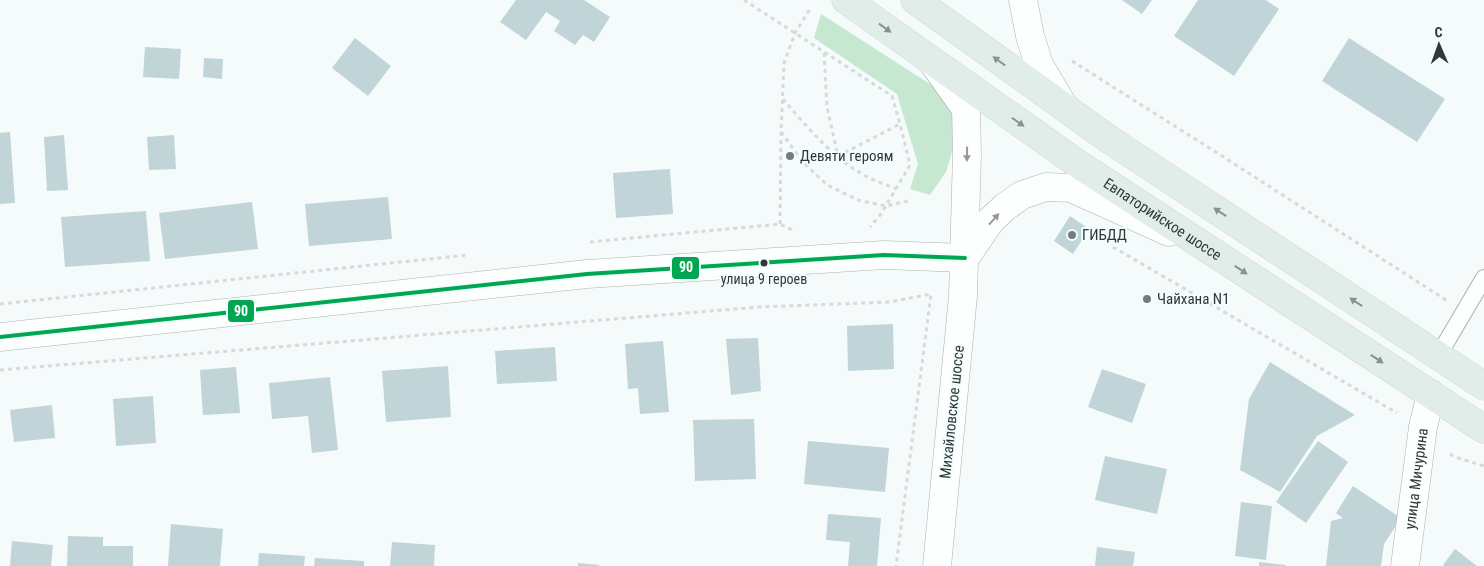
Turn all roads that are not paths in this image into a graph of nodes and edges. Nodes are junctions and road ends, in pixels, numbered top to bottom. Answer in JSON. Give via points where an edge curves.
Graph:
{"nodes":[{"id":1,"x":846,"y":0,"type":"edge"},
{"id":2,"x":915,"y":0,"type":"edge"},
{"id":3,"x":1023,"y":0,"type":"edge"},
{"id":4,"x":934,"y":63,"type":"junction"},
{"id":5,"x":1065,"y":108,"type":"junction"},
{"id":6,"x":1213,"y":252,"type":"junction"},
{"id":7,"x":965,"y":258,"type":"junction"},
{"id":8,"x":1484,"y":278,"type":"edge"},
{"id":9,"x":0,"y":337,"type":"edge"},
{"id":10,"x":1438,"y":356,"type":"junction"},
{"id":11,"x":1484,"y":386,"type":"edge"},
{"id":12,"x":1430,"y":394,"type":"junction"},
{"id":13,"x":1484,"y":430,"type":"edge"},
{"id":14,"x":937,"y":566,"type":"edge"},
{"id":15,"x":1405,"y":566,"type":"edge"}],
"edges":[{"from":1,"to":4,"type":"main road","name":"Евпаторийское шоссе","one_way":true},
{"from":5,"to":2,"type":"main road","one_way":true},
{"from":3,"to":5,"type":"street","via":[[1039,66]]},
{"from":4,"to":6,"type":"main road","name":"Евпаторийское шоссе","one_way":true,"via":[[1081,166]]},
{"from":4,"to":7,"type":"street","name":"Михайловское шоссе","one_way":true,"via":[[966,109]]},
{"from":10,"to":5,"type":"main road","one_way":true},
{"from":7,"to":6,"type":"street","one_way":true,"via":[[992,220],[1006,207],[1022,195],[1046,187],[1072,188]]},
{"from":6,"to":12,"type":"main road","name":"Евпаторийское шоссе","one_way":true},
{"from":7,"to":9,"type":"street","via":[[884,255],[587,274]]},
{"from":7,"to":14,"type":"street","name":"Михайловское шоссе"},
{"from":8,"to":10,"type":"lane"},
{"from":10,"to":11,"type":"main road"},
{"from":12,"to":13,"type":"main road","name":"Евпаторийское шоссе"},
{"from":12,"to":15,"type":"street","name":"улица Мичурина"}]}
